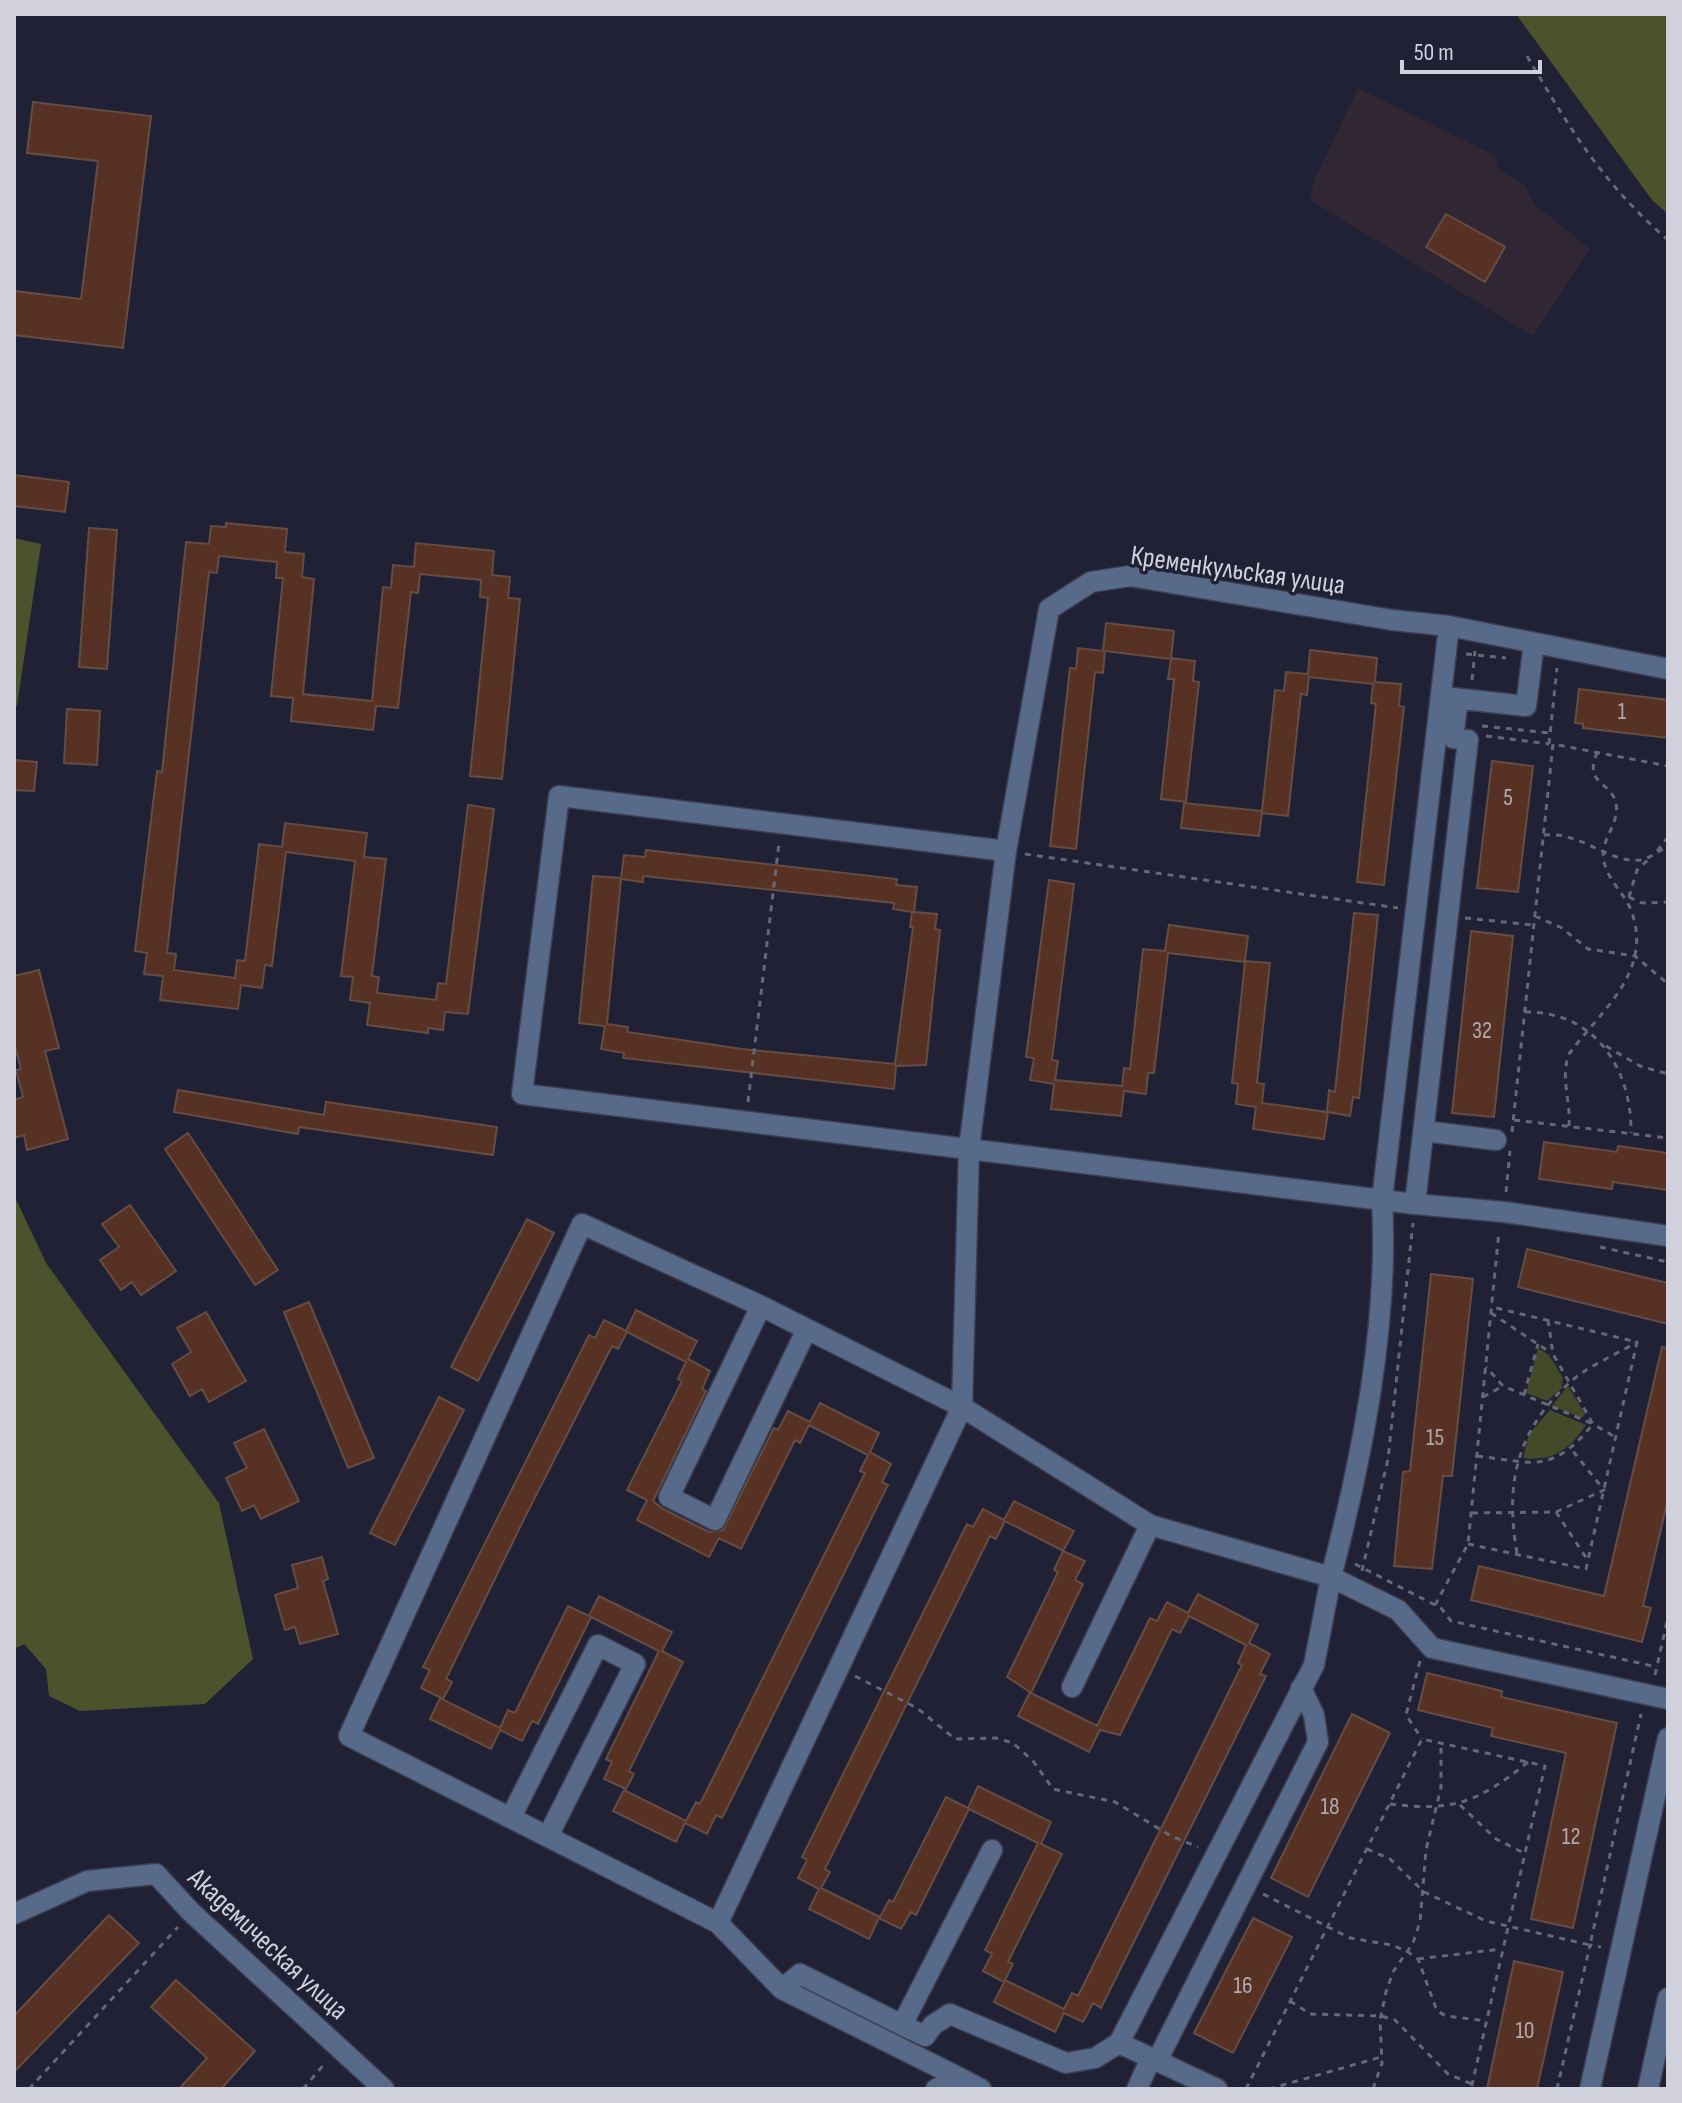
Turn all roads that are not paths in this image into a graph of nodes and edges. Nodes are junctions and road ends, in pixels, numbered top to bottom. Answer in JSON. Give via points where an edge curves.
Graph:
{"nodes":[{"id":1,"x":1449,"y":626,"type":"junction"},
{"id":2,"x":1532,"y":652,"type":"junction"},
{"id":3,"x":1668,"y":669,"type":"edge"},
{"id":4,"x":1449,"y":698,"type":"junction"},
{"id":5,"x":1006,"y":851,"type":"junction"},
{"id":6,"x":1424,"y":1131,"type":"junction"},
{"id":7,"x":1506,"y":1139,"type":"road end"},
{"id":8,"x":969,"y":1149,"type":"junction"},
{"id":9,"x":1382,"y":1200,"type":"junction"},
{"id":10,"x":1415,"y":1204,"type":"junction"},
{"id":11,"x":1668,"y":1236,"type":"edge"},
{"id":12,"x":761,"y":1306,"type":"junction"},
{"id":13,"x":807,"y":1329,"type":"junction"},
{"id":14,"x":962,"y":1407,"type":"junction"},
{"id":15,"x":1150,"y":1525,"type":"junction"},
{"id":16,"x":1331,"y":1577,"type":"junction"},
{"id":17,"x":1072,"y":1687,"type":"dead end"},
{"id":18,"x":1301,"y":1688,"type":"junction"},
{"id":19,"x":1659,"y":1698,"type":"edge"},
{"id":20,"x":1668,"y":1738,"type":"edge"},
{"id":21,"x":511,"y":1817,"type":"junction"},
{"id":22,"x":548,"y":1836,"type":"junction"},
{"id":23,"x":992,"y":1850,"type":"dead end"},
{"id":24,"x":14,"y":1914,"type":"edge"},
{"id":25,"x":718,"y":1923,"type":"junction"},
{"id":26,"x":782,"y":1989,"type":"junction"},
{"id":27,"x":1668,"y":1998,"type":"edge"},
{"id":28,"x":902,"y":2025,"type":"junction"},
{"id":29,"x":1119,"y":2043,"type":"junction"},
{"id":30,"x":1154,"y":2059,"type":"junction"},
{"id":31,"x":958,"y":2077,"type":"junction"},
{"id":32,"x":384,"y":2089,"type":"edge"},
{"id":33,"x":936,"y":2089,"type":"edge"},
{"id":34,"x":981,"y":2089,"type":"edge"},
{"id":35,"x":1137,"y":2089,"type":"edge"},
{"id":36,"x":1217,"y":2089,"type":"edge"},
{"id":37,"x":1590,"y":2089,"type":"edge"},
{"id":38,"x":1648,"y":2089,"type":"edge"}],
"edges":[{"from":1,"to":2,"type":"street","name":"Кременкульская улица"},
{"from":1,"to":4,"type":"street"},
{"from":1,"to":5,"type":"street","name":"Кременкульская улица","via":[[1130,576],[1091,582],[1049,609]]},
{"from":2,"to":3,"type":"street","name":"Кременкульская улица"},
{"from":2,"to":4,"type":"street","via":[[1526,706]]},
{"from":4,"to":6,"type":"street","via":[[1453,738],[1468,740]]},
{"from":4,"to":9,"type":"street","via":[[1413,910]]},
{"from":5,"to":8,"type":"street","name":"Кременкульская улица"},
{"from":5,"to":8,"type":"street","via":[[559,796],[543,921],[522,1094]]},
{"from":6,"to":7,"type":"street"},
{"from":6,"to":10,"type":"street"},
{"from":8,"to":9,"type":"street"},
{"from":8,"to":14,"type":"street","name":"Кременкульская улица"},
{"from":9,"to":10,"type":"street"},
{"from":9,"to":16,"type":"street","via":[[1386,1255],[1358,1471]]},
{"from":10,"to":11,"type":"street"},
{"from":12,"to":13,"type":"street"},
{"from":12,"to":13,"type":"street","via":[[669,1497],[715,1520]]},
{"from":12,"to":21,"type":"street","via":[[582,1224],[349,1736]]},
{"from":13,"to":14,"type":"street"},
{"from":14,"to":15,"type":"street"},
{"from":14,"to":25,"type":"street"},
{"from":15,"to":16,"type":"street"},
{"from":15,"to":17,"type":"street"},
{"from":16,"to":18,"type":"street","via":[[1314,1665]]},
{"from":16,"to":19,"type":"street","via":[[1398,1610],[1432,1648]]},
{"from":18,"to":29,"type":"street"},
{"from":18,"to":30,"type":"street","via":[[1314,1715],[1318,1742]]},
{"from":20,"to":37,"type":"street"},
{"from":21,"to":22,"type":"street"},
{"from":21,"to":22,"type":"street","via":[[598,1645],[635,1664]]},
{"from":22,"to":25,"type":"street"},
{"from":23,"to":28,"type":"street"},
{"from":24,"to":32,"type":"street","name":"Академическая улица","via":[[87,1881],[156,1874]]},
{"from":25,"to":26,"type":"street"},
{"from":26,"to":28,"type":"street","via":[[800,1974]]},
{"from":26,"to":31,"type":"street"},
{"from":27,"to":38,"type":"street"},
{"from":28,"to":29,"type":"street","via":[[925,2036],[950,2014],[1066,2063],[1095,2058]]},
{"from":29,"to":30,"type":"street"},
{"from":30,"to":35,"type":"street"},
{"from":30,"to":36,"type":"street"},
{"from":31,"to":33,"type":"street"},
{"from":31,"to":34,"type":"street"}]}
